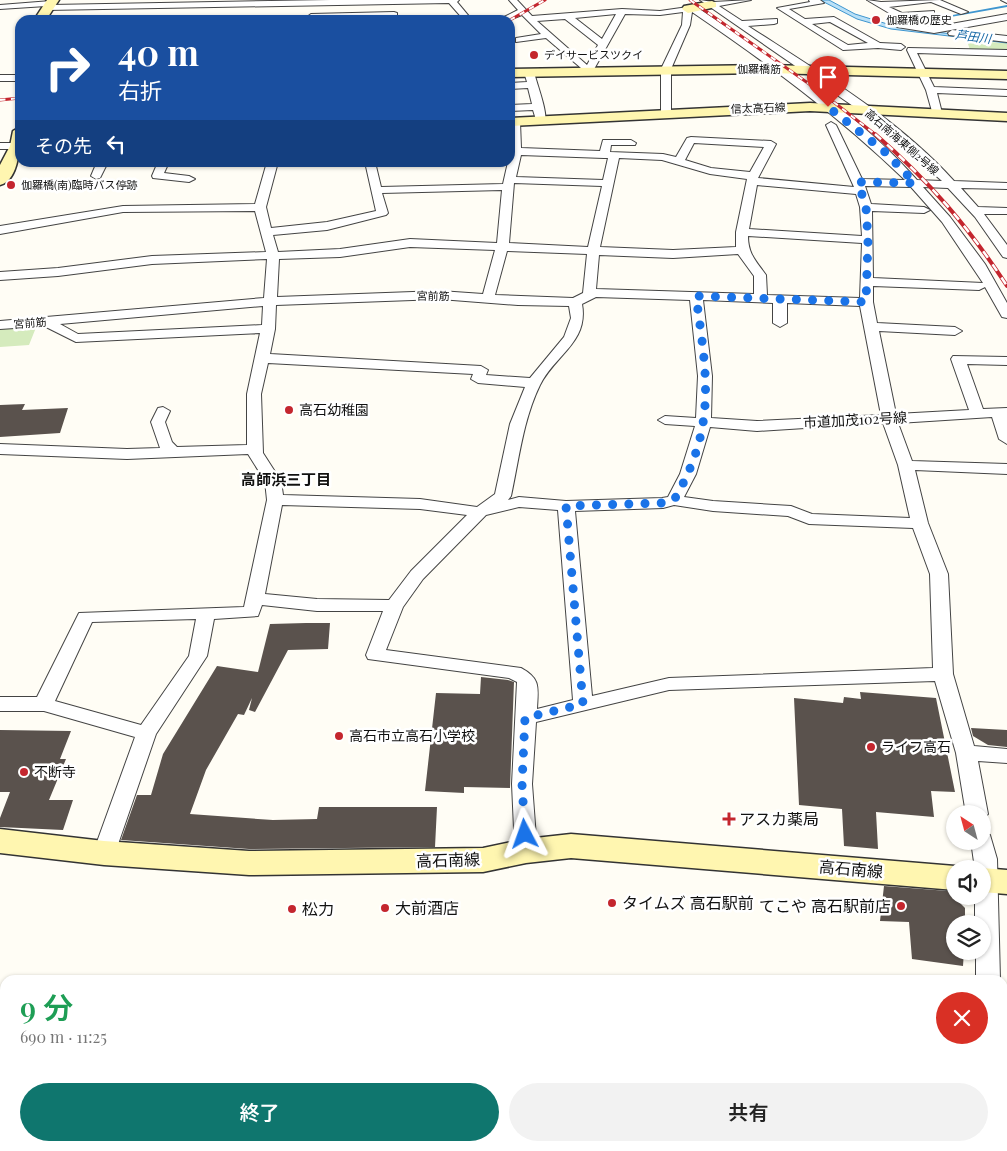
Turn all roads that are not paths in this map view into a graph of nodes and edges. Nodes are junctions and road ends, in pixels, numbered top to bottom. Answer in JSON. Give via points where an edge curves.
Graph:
{"nodes":[{"id":1,"x":451,"y":0,"type":"edge"},
{"id":2,"x":455,"y":0,"type":"edge"},
{"id":3,"x":514,"y":0,"type":"edge"},
{"id":4,"x":748,"y":0,"type":"edge"},
{"id":5,"x":872,"y":0,"type":"edge"},
{"id":6,"x":929,"y":0,"type":"edge"},
{"id":7,"x":933,"y":0,"type":"edge"},
{"id":8,"x":350,"y":1,"type":"edge"},
{"id":9,"x":388,"y":1,"type":"junction"},
{"id":10,"x":306,"y":2,"type":"edge"},
{"id":11,"x":181,"y":3,"type":"edge"},
{"id":12,"x":708,"y":3,"type":"edge"},
{"id":13,"x":50,"y":4,"type":"edge"},
{"id":14,"x":86,"y":4,"type":"edge"},
{"id":15,"x":880,"y":5,"type":"junction"},
{"id":16,"x":0,"y":7,"type":"edge"},
{"id":17,"x":824,"y":8,"type":"edge"},
{"id":18,"x":690,"y":9,"type":"junction"},
{"id":19,"x":523,"y":10,"type":"junction"},
{"id":20,"x":622,"y":11,"type":"junction"},
{"id":21,"x":964,"y":12,"type":"dead end"},
{"id":22,"x":930,"y":13,"type":"dead end"},
{"id":23,"x":43,"y":15,"type":"edge"},
{"id":24,"x":309,"y":15,"type":"edge"},
{"id":25,"x":395,"y":15,"type":"edge"},
{"id":26,"x":464,"y":15,"type":"edge"},
{"id":27,"x":512,"y":15,"type":"edge"},
{"id":28,"x":568,"y":16,"type":"junction"},
{"id":29,"x":899,"y":16,"type":"junction"},
{"id":30,"x":1007,"y":17,"type":"edge"},
{"id":31,"x":530,"y":19,"type":"junction"},
{"id":32,"x":774,"y":21,"type":"dead end"},
{"id":33,"x":803,"y":22,"type":"junction"},
{"id":34,"x":858,"y":22,"type":"dead end"},
{"id":35,"x":739,"y":24,"type":"junction"},
{"id":36,"x":934,"y":30,"type":"junction"},
{"id":37,"x":549,"y":36,"type":"junction"},
{"id":38,"x":1007,"y":39,"type":"edge"},
{"id":39,"x":519,"y":40,"type":"dead end"},
{"id":40,"x":603,"y":44,"type":"junction"},
{"id":41,"x":878,"y":45,"type":"junction"},
{"id":42,"x":901,"y":47,"type":"dead end"},
{"id":43,"x":1007,"y":53,"type":"edge"},
{"id":44,"x":666,"y":69,"type":"junction"},
{"id":45,"x":778,"y":69,"type":"junction"},
{"id":46,"x":806,"y":70,"type":"junction"},
{"id":47,"x":588,"y":71,"type":"junction"},
{"id":48,"x":922,"y":73,"type":"junction"},
{"id":49,"x":515,"y":74,"type":"edge"},
{"id":50,"x":1007,"y":75,"type":"edge"},
{"id":51,"x":0,"y":78,"type":"edge"},
{"id":52,"x":15,"y":78,"type":"edge"},
{"id":53,"x":531,"y":79,"type":"junction"},
{"id":54,"x":515,"y":84,"type":"edge"},
{"id":55,"x":931,"y":90,"type":"junction"},
{"id":56,"x":1007,"y":93,"type":"edge"},
{"id":57,"x":828,"y":107,"type":"junction"},
{"id":58,"x":864,"y":109,"type":"junction"},
{"id":59,"x":937,"y":112,"type":"junction"},
{"id":60,"x":666,"y":113,"type":"junction"},
{"id":61,"x":540,"y":114,"type":"junction"},
{"id":62,"x":515,"y":117,"type":"edge"},
{"id":63,"x":1007,"y":117,"type":"edge"},
{"id":64,"x":831,"y":125,"type":"dead end"},
{"id":65,"x":15,"y":142,"type":"edge"},
{"id":66,"x":631,"y":143,"type":"dead end"},
{"id":67,"x":0,"y":146,"type":"edge"},
{"id":68,"x":15,"y":149,"type":"edge"},
{"id":69,"x":515,"y":151,"type":"edge"},
{"id":70,"x":609,"y":155,"type":"junction"},
{"id":71,"x":680,"y":160,"type":"junction"},
{"id":72,"x":100,"y":167,"type":"edge"},
{"id":73,"x":162,"y":167,"type":"edge"},
{"id":74,"x":272,"y":167,"type":"edge"},
{"id":75,"x":369,"y":167,"type":"edge"},
{"id":76,"x":511,"y":167,"type":"edge"},
{"id":77,"x":96,"y":176,"type":"dead end"},
{"id":78,"x":752,"y":178,"type":"junction"},
{"id":79,"x":189,"y":179,"type":"dead end"},
{"id":80,"x":0,"y":180,"type":"edge"},
{"id":81,"x":509,"y":183,"type":"junction"},
{"id":82,"x":609,"y":183,"type":"junction"},
{"id":83,"x":915,"y":183,"type":"junction"},
{"id":84,"x":950,"y":185,"type":"junction"},
{"id":85,"x":859,"y":186,"type":"junction"},
{"id":86,"x":1007,"y":186,"type":"edge"},
{"id":87,"x":378,"y":190,"type":"junction"},
{"id":88,"x":260,"y":206,"type":"junction"},
{"id":89,"x":866,"y":207,"type":"junction"},
{"id":90,"x":924,"y":210,"type":"dead end"},
{"id":91,"x":974,"y":210,"type":"junction"},
{"id":92,"x":1007,"y":211,"type":"edge"},
{"id":93,"x":992,"y":229,"type":"junction"},
{"id":94,"x":0,"y":230,"type":"edge"},
{"id":95,"x":1007,"y":230,"type":"edge"},
{"id":96,"x":267,"y":232,"type":"junction"},
{"id":97,"x":742,"y":232,"type":"junction"},
{"id":98,"x":868,"y":240,"type":"junction"},
{"id":99,"x":501,"y":247,"type":"junction"},
{"id":100,"x":742,"y":250,"type":"junction"},
{"id":101,"x":593,"y":252,"type":"junction"},
{"id":102,"x":1007,"y":254,"type":"edge"},
{"id":103,"x":273,"y":256,"type":"junction"},
{"id":104,"x":0,"y":276,"type":"edge"},
{"id":105,"x":866,"y":282,"type":"junction"},
{"id":106,"x":979,"y":286,"type":"dead end"},
{"id":107,"x":589,"y":295,"type":"junction"},
{"id":108,"x":696,"y":296,"type":"junction"},
{"id":109,"x":488,"y":299,"type":"junction"},
{"id":110,"x":761,"y":299,"type":"junction"},
{"id":111,"x":780,"y":300,"type":"junction"},
{"id":112,"x":270,"y":301,"type":"junction"},
{"id":113,"x":575,"y":302,"type":"junction"},
{"id":114,"x":866,"y":302,"type":"junction"},
{"id":115,"x":1007,"y":314,"type":"edge"},
{"id":116,"x":46,"y":322,"type":"junction"},
{"id":117,"x":780,"y":323,"type":"dead end"},
{"id":118,"x":0,"y":325,"type":"edge"},
{"id":119,"x":872,"y":327,"type":"junction"},
{"id":120,"x":268,"y":329,"type":"junction"},
{"id":121,"x":955,"y":331,"type":"dead end"},
{"id":122,"x":262,"y":358,"type":"junction"},
{"id":123,"x":1007,"y":361,"type":"edge"},
{"id":124,"x":534,"y":383,"type":"junction"},
{"id":125,"x":163,"y":411,"type":"dead end"},
{"id":126,"x":977,"y":412,"type":"junction"},
{"id":127,"x":1002,"y":412,"type":"edge"},
{"id":128,"x":889,"y":418,"type":"junction"},
{"id":129,"x":665,"y":420,"type":"dead end"},
{"id":130,"x":704,"y":424,"type":"junction"},
{"id":131,"x":1007,"y":439,"type":"edge"},
{"id":132,"x":0,"y":449,"type":"edge"},
{"id":133,"x":255,"y":449,"type":"junction"},
{"id":134,"x":172,"y":451,"type":"junction"},
{"id":135,"x":906,"y":465,"type":"junction"},
{"id":136,"x":1007,"y":469,"type":"edge"},
{"id":137,"x":275,"y":500,"type":"junction"},
{"id":138,"x":674,"y":500,"type":"junction"},
{"id":139,"x":566,"y":506,"type":"junction"},
{"id":140,"x":480,"y":512,"type":"junction"},
{"id":141,"x":920,"y":523,"type":"junction"},
{"id":142,"x":254,"y":599,"type":"junction"},
{"id":143,"x":394,"y":606,"type":"junction"},
{"id":144,"x":206,"y":613,"type":"junction"},
{"id":145,"x":943,"y":674,"type":"junction"},
{"id":146,"x":0,"y":704,"type":"edge"},
{"id":147,"x":44,"y":704,"type":"junction"},
{"id":148,"x":583,"y":704,"type":"junction"},
{"id":149,"x":525,"y":718,"type":"junction"},
{"id":150,"x":146,"y":733,"type":"junction"},
{"id":151,"x":966,"y":753,"type":"junction"},
{"id":152,"x":1007,"y":756,"type":"edge"},
{"id":153,"x":975,"y":805,"type":"edge"},
{"id":154,"x":0,"y":841,"type":"edge"},
{"id":155,"x":526,"y":851,"type":"junction"},
{"id":156,"x":104,"y":853,"type":"junction"},
{"id":157,"x":946,"y":877,"type":"edge"},
{"id":158,"x":984,"y":905,"type":"edge"},
{"id":159,"x":988,"y":975,"type":"edge"}],
"edges":[{"from":1,"to":2,"type":"street"},
{"from":1,"to":9,"type":"street"},
{"from":1,"to":26,"type":"street"},
{"from":3,"to":19,"type":"street"},
{"from":4,"to":12,"type":"street"},
{"from":5,"to":15,"type":"street"},
{"from":6,"to":15,"type":"street"},
{"from":7,"to":21,"type":"street"},
{"from":8,"to":9,"type":"street"},
{"from":8,"to":10,"type":"street"},
{"from":9,"to":25,"type":"street"},
{"from":10,"to":11,"type":"street"},
{"from":10,"to":24,"type":"street"},
{"from":11,"to":14,"type":"street"},
{"from":12,"to":18,"type":"street"},
{"from":12,"to":35,"type":"street","name":"高石南海東側2号線"},
{"from":13,"to":14,"type":"street"},
{"from":13,"to":16,"type":"street"},
{"from":13,"to":23,"type":"street"},
{"from":15,"to":29,"type":"street"},
{"from":17,"to":33,"type":"street"},
{"from":17,"to":33,"type":"street","via":[[780,8]]},
{"from":17,"to":34,"type":"street"},
{"from":17,"to":41,"type":"street"},
{"from":18,"to":20,"type":"street","via":[[660,13]]},
{"from":18,"to":44,"type":"street"},
{"from":18,"to":45,"type":"street"},
{"from":19,"to":27,"type":"street"},
{"from":19,"to":31,"type":"street"},
{"from":20,"to":28,"type":"street"},
{"from":20,"to":40,"type":"street"},
{"from":22,"to":29,"type":"street"},
{"from":28,"to":31,"type":"street"},
{"from":28,"to":40,"type":"street"},
{"from":29,"to":36,"type":"street","via":[[906,19],[900,26]]},
{"from":30,"to":36,"type":"street"},
{"from":31,"to":37,"type":"street"},
{"from":32,"to":35,"type":"street"},
{"from":33,"to":41,"type":"street","via":[[846,48]]},
{"from":35,"to":46,"type":"street","name":"高石南海東側2号線"},
{"from":36,"to":38,"type":"street"},
{"from":37,"to":39,"type":"street"},
{"from":37,"to":47,"type":"street"},
{"from":40,"to":47,"type":"street"},
{"from":41,"to":42,"type":"street"},
{"from":43,"to":48,"type":"street","via":[[912,50]]},
{"from":44,"to":45,"type":"street","name":"伽羅橋筋"},
{"from":44,"to":47,"type":"street","name":"伽羅橋筋"},
{"from":44,"to":60,"type":"street"},
{"from":45,"to":46,"type":"street","name":"伽羅橋筋"},
{"from":45,"to":57,"type":"street"},
{"from":46,"to":48,"type":"street","name":"伽羅橋筋"},
{"from":46,"to":58,"type":"street","name":"高石南海東側2号線"},
{"from":47,"to":53,"type":"street","name":"伽羅橋筋"},
{"from":48,"to":50,"type":"street","name":"伽羅橋筋"},
{"from":48,"to":55,"type":"street"},
{"from":49,"to":53,"type":"street","name":"伽羅橋筋"},
{"from":51,"to":52,"type":"street"},
{"from":53,"to":54,"type":"street"},
{"from":53,"to":61,"type":"street"},
{"from":55,"to":56,"type":"street"},
{"from":55,"to":59,"type":"street"},
{"from":57,"to":58,"type":"street","name":"信太高石線"},
{"from":57,"to":60,"type":"street","name":"信太高石線"},
{"from":57,"to":83,"type":"street","via":[[884,151]]},
{"from":58,"to":59,"type":"street","name":"信太高石線"},
{"from":58,"to":84,"type":"street","name":"高石南海東側2号線","via":[[912,148]]},
{"from":59,"to":63,"type":"street","name":"信太高石線"},
{"from":60,"to":61,"type":"street","name":"信太高石線"},
{"from":61,"to":62,"type":"street","name":"信太高石線"},
{"from":64,"to":85,"type":"street"},
{"from":65,"to":67,"type":"street"},
{"from":66,"to":70,"type":"street","via":[[607,142]]},
{"from":68,"to":80,"type":"street"},
{"from":69,"to":70,"type":"street"},
{"from":70,"to":71,"type":"street"},
{"from":70,"to":82,"type":"street"},
{"from":71,"to":78,"type":"street","via":[[710,171]]},
{"from":71,"to":78,"type":"street","via":[[691,140],[771,144]]},
{"from":72,"to":77,"type":"street"},
{"from":73,"to":79,"type":"street","via":[[157,176]]},
{"from":74,"to":88,"type":"street"},
{"from":75,"to":87,"type":"street"},
{"from":76,"to":81,"type":"street"},
{"from":78,"to":85,"type":"street"},
{"from":78,"to":97,"type":"street"},
{"from":81,"to":82,"type":"street"},
{"from":81,"to":87,"type":"street"},
{"from":81,"to":99,"type":"street","via":[[505,236]]},
{"from":82,"to":101,"type":"street"},
{"from":83,"to":84,"type":"street"},
{"from":83,"to":85,"type":"street"},
{"from":83,"to":115,"type":"street","via":[[967,245]]},
{"from":84,"to":86,"type":"street"},
{"from":84,"to":91,"type":"street","name":"高石南海東側2号線"},
{"from":85,"to":89,"type":"street"},
{"from":87,"to":96,"type":"street","via":[[382,213],[327,226]]},
{"from":88,"to":94,"type":"street","via":[[123,209]]},
{"from":88,"to":96,"type":"street"},
{"from":89,"to":90,"type":"street"},
{"from":89,"to":98,"type":"street"},
{"from":91,"to":92,"type":"street"},
{"from":91,"to":93,"type":"street","name":"高石南海東側2号線"},
{"from":93,"to":95,"type":"street"},
{"from":93,"to":102,"type":"street","name":"高石南海東側2号線"},
{"from":96,"to":103,"type":"street"},
{"from":97,"to":98,"type":"street"},
{"from":97,"to":100,"type":"street"},
{"from":98,"to":105,"type":"street"},
{"from":99,"to":101,"type":"street"},
{"from":99,"to":103,"type":"street","via":[[410,243],[340,253]]},
{"from":99,"to":109,"type":"street"},
{"from":100,"to":101,"type":"street","via":[[673,254]]},
{"from":100,"to":110,"type":"street","via":[[760,275]]},
{"from":101,"to":107,"type":"street"},
{"from":103,"to":104,"type":"street","via":[[152,260]]},
{"from":103,"to":112,"type":"street"},
{"from":105,"to":106,"type":"street"},
{"from":105,"to":114,"type":"street"},
{"from":107,"to":108,"type":"street","name":"宮前筋"},
{"from":107,"to":113,"type":"street","name":"宮前筋"},
{"from":108,"to":110,"type":"street","name":"宮前筋"},
{"from":108,"to":130,"type":"street","via":[[706,369]]},
{"from":109,"to":112,"type":"street","name":"宮前筋","via":[[440,295]]},
{"from":109,"to":113,"type":"street","name":"宮前筋"},
{"from":110,"to":111,"type":"street","name":"宮前筋"},
{"from":111,"to":114,"type":"street","name":"宮前筋"},
{"from":111,"to":117,"type":"street"},
{"from":112,"to":116,"type":"street","name":"宮前筋"},
{"from":112,"to":120,"type":"street"},
{"from":113,"to":124,"type":"street","via":[[578,318],[570,338]]},
{"from":114,"to":119,"type":"street"},
{"from":116,"to":118,"type":"street","name":"宮前筋"},
{"from":116,"to":120,"type":"street","via":[[76,338]]},
{"from":119,"to":121,"type":"street"},
{"from":119,"to":128,"type":"street"},
{"from":120,"to":122,"type":"street"},
{"from":122,"to":124,"type":"street","via":[[481,370],[478,379]]},
{"from":122,"to":133,"type":"street","via":[[254,394]]},
{"from":123,"to":126,"type":"street","via":[[958,360]]},
{"from":124,"to":140,"type":"street","via":[[518,424],[503,496]]},
{"from":125,"to":134,"type":"street","via":[[158,422],[165,444]]},
{"from":126,"to":127,"type":"street","name":"市道加茂102号線"},
{"from":126,"to":128,"type":"street","name":"市道加茂102号線"},
{"from":127,"to":131,"type":"street"},
{"from":128,"to":130,"type":"street","name":"市道加茂102号線","via":[[757,426]]},
{"from":128,"to":135,"type":"street"},
{"from":129,"to":130,"type":"street","name":"市道加茂102号線"},
{"from":130,"to":138,"type":"street","via":[[697,453]]},
{"from":132,"to":134,"type":"street","via":[[127,454]]},
{"from":133,"to":134,"type":"street"},
{"from":133,"to":137,"type":"street","via":[[273,482]]},
{"from":135,"to":136,"type":"street"},
{"from":135,"to":141,"type":"street"},
{"from":137,"to":140,"type":"street","via":[[420,504]]},
{"from":137,"to":142,"type":"street"},
{"from":138,"to":139,"type":"street"},
{"from":138,"to":141,"type":"street","via":[[791,511],[809,519]]},
{"from":139,"to":140,"type":"street","via":[[520,502]]},
{"from":139,"to":148,"type":"street"},
{"from":140,"to":143,"type":"street","via":[[418,575]]},
{"from":141,"to":145,"type":"street","via":[[939,574]]},
{"from":142,"to":143,"type":"street","via":[[317,605]]},
{"from":142,"to":144,"type":"street","via":[[252,612]]},
{"from":143,"to":149,"type":"street","via":[[375,655],[514,672],[526,679]]},
{"from":144,"to":147,"type":"street","via":[[86,617]]},
{"from":144,"to":150,"type":"street","via":[[198,656]]},
{"from":145,"to":148,"type":"street","via":[[669,684]]},
{"from":145,"to":151,"type":"street"},
{"from":146,"to":147,"type":"street"},
{"from":147,"to":150,"type":"street"},
{"from":148,"to":149,"type":"street"},
{"from":149,"to":155,"type":"street","via":[[522,784]]},
{"from":150,"to":156,"type":"street"},
{"from":151,"to":152,"type":"street"},
{"from":151,"to":153,"type":"street"},
{"from":154,"to":156,"type":"street","name":"高石南線"},
{"from":155,"to":156,"type":"street","name":"高石南線","via":[[483,860],[249,863]]},
{"from":155,"to":157,"type":"street","name":"高石南線","via":[[571,846]]},
{"from":158,"to":159,"type":"street"}]}
